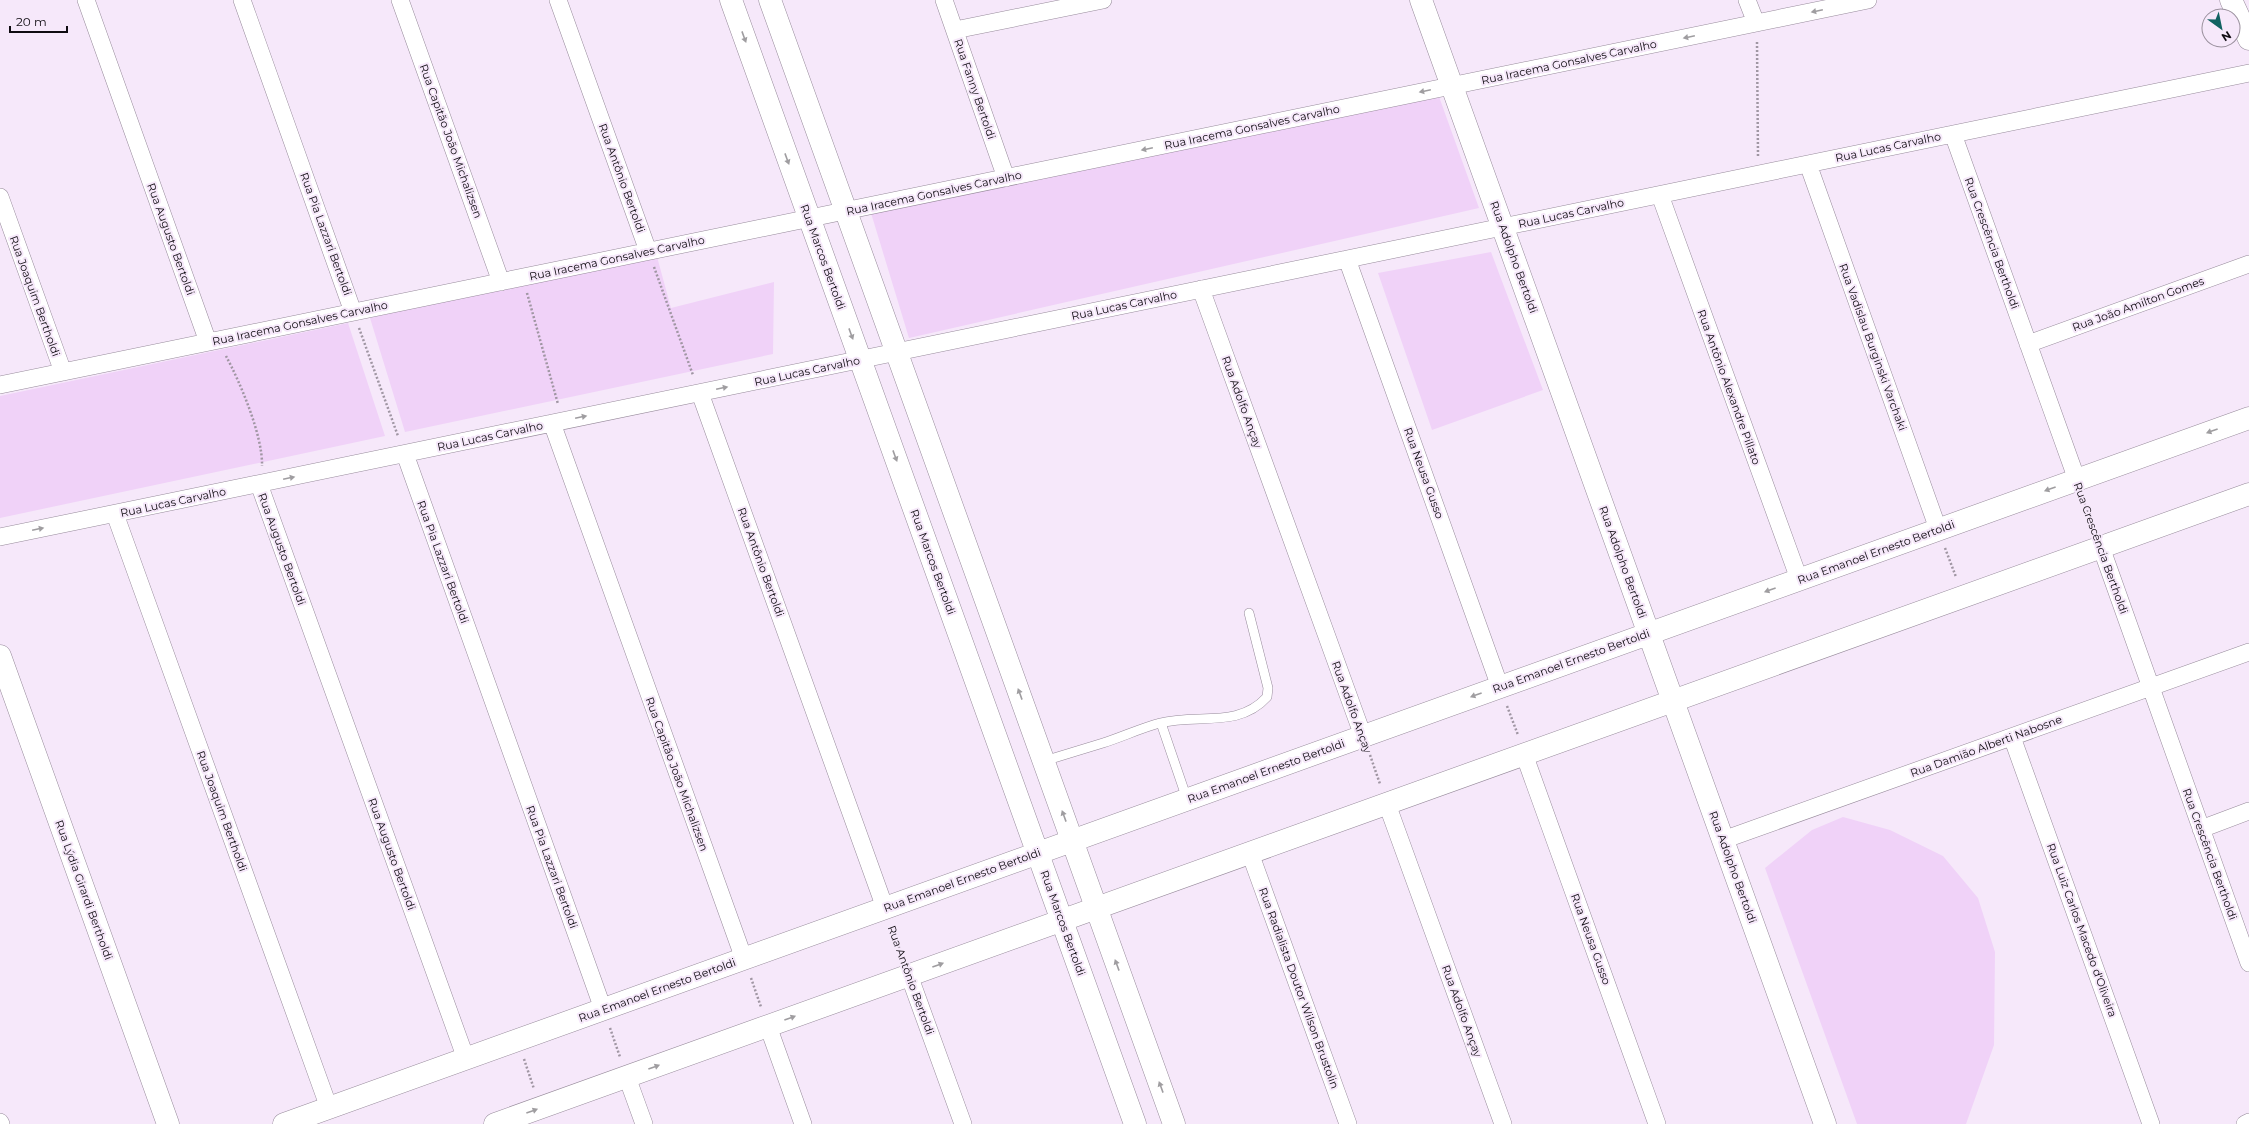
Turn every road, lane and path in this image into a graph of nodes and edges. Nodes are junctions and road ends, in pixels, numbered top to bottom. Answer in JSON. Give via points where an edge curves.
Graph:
{"nodes":[{"id":1,"x":86,"y":0,"type":"edge"},
{"id":2,"x":242,"y":0,"type":"edge"},
{"id":3,"x":400,"y":0,"type":"edge"},
{"id":4,"x":558,"y":0,"type":"edge"},
{"id":5,"x":731,"y":0,"type":"edge"},
{"id":6,"x":770,"y":0,"type":"edge"},
{"id":7,"x":944,"y":0,"type":"edge"},
{"id":8,"x":1103,"y":0,"type":"edge"},
{"id":9,"x":1421,"y":0,"type":"edge"},
{"id":10,"x":1747,"y":0,"type":"edge"},
{"id":11,"x":1868,"y":0,"type":"edge"},
{"id":12,"x":2231,"y":0,"type":"edge"},
{"id":13,"x":1756,"y":23,"type":"junction"},
{"id":14,"x":954,"y":30,"type":"junction"},
{"id":15,"x":2249,"y":39,"type":"edge"},
{"id":16,"x":2249,"y":73,"type":"edge"},
{"id":17,"x":1452,"y":86,"type":"junction"},
{"id":18,"x":1953,"y":134,"type":"junction"},
{"id":19,"x":1808,"y":164,"type":"junction"},
{"id":20,"x":1758,"y":174,"type":"junction"},
{"id":21,"x":1006,"y":178,"type":"junction"},
{"id":22,"x":1660,"y":195,"type":"junction"},
{"id":23,"x":0,"y":197,"type":"edge"},
{"id":24,"x":845,"y":211,"type":"junction"},
{"id":25,"x":808,"y":218,"type":"junction"},
{"id":26,"x":1503,"y":227,"type":"junction"},
{"id":27,"x":648,"y":251,"type":"junction"},
{"id":28,"x":1347,"y":259,"type":"junction"},
{"id":29,"x":2249,"y":264,"type":"edge"},
{"id":30,"x":523,"y":278,"type":"junction"},
{"id":31,"x":501,"y":282,"type":"junction"},
{"id":32,"x":1201,"y":289,"type":"junction"},
{"id":33,"x":354,"y":312,"type":"junction"},
{"id":34,"x":208,"y":342,"type":"junction"},
{"id":35,"x":2028,"y":344,"type":"junction"},
{"id":36,"x":897,"y":352,"type":"junction"},
{"id":37,"x":860,"y":360,"type":"junction"},
{"id":38,"x":63,"y":372,"type":"junction"},
{"id":39,"x":0,"y":385,"type":"edge"},
{"id":40,"x":700,"y":393,"type":"junction"},
{"id":41,"x":2249,"y":418,"type":"edge"},
{"id":42,"x":557,"y":422,"type":"junction"},
{"id":43,"x":405,"y":454,"type":"junction"},
{"id":44,"x":2077,"y":480,"type":"junction"},
{"id":45,"x":259,"y":484,"type":"junction"},
{"id":46,"x":2249,"y":494,"type":"edge"},
{"id":47,"x":114,"y":514,"type":"junction"},
{"id":48,"x":1938,"y":529,"type":"junction"},
{"id":49,"x":0,"y":537,"type":"edge"},
{"id":50,"x":2101,"y":547,"type":"junction"},
{"id":51,"x":1799,"y":579,"type":"junction"},
{"id":52,"x":1963,"y":597,"type":"junction"},
{"id":53,"x":1249,"y":613,"type":"dead end"},
{"id":54,"x":1649,"y":633,"type":"junction"},
{"id":55,"x":2249,"y":652,"type":"edge"},
{"id":56,"x":0,"y":656,"type":"edge"},
{"id":57,"x":1500,"y":687,"type":"junction"},
{"id":58,"x":2151,"y":687,"type":"junction"},
{"id":59,"x":1674,"y":701,"type":"junction"},
{"id":60,"x":1161,"y":723,"type":"junction"},
{"id":61,"x":1363,"y":736,"type":"junction"},
{"id":62,"x":2012,"y":736,"type":"junction"},
{"id":63,"x":1524,"y":754,"type":"junction"},
{"id":64,"x":1044,"y":762,"type":"junction"},
{"id":65,"x":1187,"y":799,"type":"junction"},
{"id":66,"x":1387,"y":804,"type":"junction"},
{"id":67,"x":2249,"y":811,"type":"edge"},
{"id":68,"x":2201,"y":829,"type":"junction"},
{"id":69,"x":1723,"y":840,"type":"junction"},
{"id":70,"x":1072,"y":841,"type":"junction"},
{"id":71,"x":1038,"y":853,"type":"junction"},
{"id":72,"x":1250,"y":853,"type":"junction"},
{"id":73,"x":885,"y":908,"type":"junction"},
{"id":74,"x":1096,"y":908,"type":"junction"},
{"id":75,"x":1062,"y":920,"type":"junction"},
{"id":76,"x":744,"y":959,"type":"junction"},
{"id":77,"x":2249,"y":963,"type":"edge"},
{"id":78,"x":909,"y":975,"type":"junction"},
{"id":79,"x":603,"y":1009,"type":"junction"},
{"id":80,"x":768,"y":1026,"type":"junction"},
{"id":81,"x":517,"y":1040,"type":"junction"},
{"id":82,"x":466,"y":1059,"type":"junction"},
{"id":83,"x":627,"y":1077,"type":"junction"},
{"id":84,"x":329,"y":1108,"type":"junction"},
{"id":85,"x":540,"y":1108,"type":"junction"},
{"id":86,"x":2249,"y":1122,"type":"edge"},
{"id":87,"x":168,"y":1124,"type":"edge"},
{"id":88,"x":284,"y":1124,"type":"edge"},
{"id":89,"x":495,"y":1124,"type":"edge"},
{"id":90,"x":644,"y":1124,"type":"edge"},
{"id":91,"x":803,"y":1124,"type":"edge"},
{"id":92,"x":963,"y":1124,"type":"edge"},
{"id":93,"x":1135,"y":1124,"type":"edge"},
{"id":94,"x":1174,"y":1124,"type":"edge"},
{"id":95,"x":1348,"y":1124,"type":"edge"},
{"id":96,"x":1502,"y":1124,"type":"edge"},
{"id":97,"x":1657,"y":1124,"type":"edge"},
{"id":98,"x":1826,"y":1124,"type":"edge"},
{"id":99,"x":2151,"y":1124,"type":"edge"},
{"id":100,"x":2245,"y":1124,"type":"edge"}],
"edges":[{"from":1,"to":34,"type":"street","name":"Rua Augusto Bertoldi"},
{"from":2,"to":33,"type":"street","name":"Rua Pia Lazzari Bertoldi"},
{"from":3,"to":31,"type":"street","name":"Rua Capitão João Michalizsen"},
{"from":4,"to":27,"type":"street","name":"Rua Antônio Bertoldi"},
{"from":5,"to":25,"type":"street","name":"Rua Marcos Bertoldi","one_way":true},
{"from":6,"to":24,"type":"street"},
{"from":7,"to":14,"type":"street","name":"Rua Fanny Bertoldi"},
{"from":8,"to":14,"type":"street"},
{"from":9,"to":17,"type":"street","name":"Rua Adolpho Bertoldi"},
{"from":10,"to":13,"type":"street"},
{"from":11,"to":13,"type":"street","name":"Rua Iracema Gonsalves Carvalho","one_way":true},
{"from":12,"to":15,"type":"street"},
{"from":13,"to":17,"type":"street","name":"Rua Iracema Gonsalves Carvalho","one_way":true},
{"from":13,"to":20,"type":"path"},
{"from":14,"to":21,"type":"street","name":"Rua Fanny Bertoldi"},
{"from":16,"to":18,"type":"street","name":"Rua Lucas Carvalho"},
{"from":17,"to":21,"type":"street","name":"Rua Iracema Gonsalves Carvalho","one_way":true},
{"from":17,"to":26,"type":"street","name":"Rua Adolpho Bertoldi"},
{"from":18,"to":19,"type":"street","name":"Rua Lucas Carvalho"},
{"from":18,"to":35,"type":"street","name":"Rua Crescência Bertholdi"},
{"from":19,"to":20,"type":"street","name":"Rua Lucas Carvalho"},
{"from":19,"to":48,"type":"street","name":"Rua Vadislau Burginski Varchaki"},
{"from":20,"to":22,"type":"street","name":"Rua Lucas Carvalho"},
{"from":21,"to":24,"type":"street","name":"Rua Iracema Gonsalves Carvalho"},
{"from":22,"to":26,"type":"street","name":"Rua Lucas Carvalho"},
{"from":22,"to":51,"type":"street","name":"Rua Antônio Alexandre Pillato"},
{"from":23,"to":38,"type":"street","name":"Rua Joaquim Bertholdi"},
{"from":24,"to":25,"type":"street","name":"Rua Iracema Gonsalves Carvalho"},
{"from":24,"to":36,"type":"street"},
{"from":25,"to":27,"type":"street","name":"Rua Iracema Gonsalves Carvalho"},
{"from":25,"to":37,"type":"street","name":"Rua Marcos Bertoldi","one_way":true},
{"from":26,"to":28,"type":"street","name":"Rua Lucas Carvalho"},
{"from":26,"to":54,"type":"street","name":"Rua Adolpho Bertoldi"},
{"from":27,"to":30,"type":"street","name":"Rua Iracema Gonsalves Carvalho"},
{"from":27,"to":40,"type":"path"},
{"from":28,"to":32,"type":"street","name":"Rua Lucas Carvalho"},
{"from":28,"to":57,"type":"street","name":"Rua Neusa Gusso"},
{"from":29,"to":35,"type":"street","name":"Rua João Amilton Gomes"},
{"from":30,"to":31,"type":"street","name":"Rua Iracema Gonsalves Carvalho"},
{"from":30,"to":42,"type":"path"},
{"from":31,"to":33,"type":"street","name":"Rua Iracema Gonsalves Carvalho"},
{"from":32,"to":36,"type":"street","name":"Rua Lucas Carvalho"},
{"from":32,"to":61,"type":"street","name":"Rua Adolfo Ançay"},
{"from":33,"to":34,"type":"street","name":"Rua Iracema Gonsalves Carvalho"},
{"from":33,"to":43,"type":"path"},
{"from":34,"to":38,"type":"street","name":"Rua Iracema Gonsalves Carvalho"},
{"from":34,"to":45,"type":"path","name":"Rua Augusto Bertoldi","via":[[225,355],[236,376],[260,446],[262,458]]},
{"from":35,"to":44,"type":"street","name":"Rua Crescência Bertholdi"},
{"from":36,"to":37,"type":"street","name":"Rua Lucas Carvalho"},
{"from":64,"to":36,"type":"street","one_way":true},
{"from":40,"to":37,"type":"street","name":"Rua Lucas Carvalho","one_way":true},
{"from":37,"to":71,"type":"street","name":"Rua Marcos Bertoldi","one_way":true},
{"from":38,"to":39,"type":"street","name":"Rua Iracema Gonsalves Carvalho"},
{"from":42,"to":40,"type":"street","name":"Rua Lucas Carvalho","one_way":true},
{"from":40,"to":73,"type":"street","name":"Rua Antônio Bertoldi"},
{"from":41,"to":44,"type":"street","name":"Rua Emanoel Ernesto Bertoldi","one_way":true},
{"from":42,"to":43,"type":"street","name":"Rua Lucas Carvalho"},
{"from":42,"to":76,"type":"street","name":"Rua Capitão João Michalizsen"},
{"from":45,"to":43,"type":"street","name":"Rua Lucas Carvalho","one_way":true},
{"from":43,"to":79,"type":"street","name":"Rua Pia Lazzari Bertoldi"},
{"from":44,"to":48,"type":"street","name":"Rua Emanoel Ernesto Bertoldi","one_way":true},
{"from":44,"to":50,"type":"path","name":"Rua Crescência Bertholdi"},
{"from":45,"to":47,"type":"street","name":"Rua Lucas Carvalho"},
{"from":45,"to":82,"type":"street","name":"Rua Augusto Bertoldi"},
{"from":46,"to":50,"type":"street"},
{"from":49,"to":47,"type":"street","name":"Rua Lucas Carvalho","one_way":true},
{"from":47,"to":84,"type":"street","name":"Rua Joaquim Bertholdi"},
{"from":48,"to":51,"type":"street","name":"Rua Emanoel Ernesto Bertoldi"},
{"from":48,"to":52,"type":"path"},
{"from":50,"to":52,"type":"street"},
{"from":50,"to":58,"type":"street","name":"Rua Crescência Bertholdi"},
{"from":51,"to":54,"type":"street","name":"Rua Emanoel Ernesto Bertoldi","one_way":true},
{"from":52,"to":59,"type":"street"},
{"from":53,"to":60,"type":"lane","via":[[1268,688],[1267,697],[1250,711],[1231,718],[1183,719]]},
{"from":54,"to":57,"type":"street","name":"Rua Emanoel Ernesto Bertoldi"},
{"from":54,"to":59,"type":"street","name":"Rua Adolpho Bertoldi"},
{"from":55,"to":58,"type":"street","name":"Rua Damião Alberti Nabosne"},
{"from":56,"to":87,"type":"street","name":"Rua Lýdia Girardi Bertholdi"},
{"from":57,"to":61,"type":"street","name":"Rua Emanoel Ernesto Bertoldi","one_way":true},
{"from":57,"to":63,"type":"path"},
{"from":58,"to":62,"type":"street","name":"Rua Damião Alberti Nabosne"},
{"from":58,"to":68,"type":"street","name":"Rua Crescência Bertholdi"},
{"from":59,"to":63,"type":"street"},
{"from":59,"to":69,"type":"street","name":"Rua Adolpho Bertoldi"},
{"from":60,"to":64,"type":"lane"},
{"from":60,"to":65,"type":"lane"},
{"from":61,"to":65,"type":"street","name":"Rua Emanoel Ernesto Bertoldi"},
{"from":61,"to":66,"type":"path","name":"Rua Adolfo Ançay"},
{"from":62,"to":69,"type":"street","name":"Rua Damião Alberti Nabosne"},
{"from":62,"to":99,"type":"street","name":"Rua Luiz Carlos Macedo d'Oliveira"},
{"from":63,"to":66,"type":"street"},
{"from":63,"to":97,"type":"street","name":"Rua Neusa Gusso"},
{"from":70,"to":64,"type":"street","one_way":true},
{"from":65,"to":70,"type":"street","name":"Rua Emanoel Ernesto Bertoldi"},
{"from":66,"to":72,"type":"street"},
{"from":66,"to":96,"type":"street","name":"Rua Adolfo Ançay"},
{"from":67,"to":68,"type":"street"},
{"from":68,"to":77,"type":"street","name":"Rua Crescência Bertholdi"},
{"from":69,"to":98,"type":"street","name":"Rua Adolpho Bertoldi"},
{"from":70,"to":71,"type":"street","name":"Rua Emanoel Ernesto Bertoldi"},
{"from":70,"to":74,"type":"street"},
{"from":71,"to":73,"type":"street","name":"Rua Emanoel Ernesto Bertoldi"},
{"from":71,"to":75,"type":"street","name":"Rua Marcos Bertoldi"},
{"from":72,"to":74,"type":"street"},
{"from":72,"to":95,"type":"street","name":"Rua Radialista Doutor Wilson Brustolin"},
{"from":73,"to":76,"type":"street","name":"Rua Emanoel Ernesto Bertoldi"},
{"from":73,"to":78,"type":"path","name":"Rua Antônio Bertoldi"},
{"from":74,"to":75,"type":"street"},
{"from":94,"to":74,"type":"street","one_way":true},
{"from":78,"to":75,"type":"street","one_way":true},
{"from":75,"to":93,"type":"street","name":"Rua Marcos Bertoldi"},
{"from":76,"to":79,"type":"street","name":"Rua Emanoel Ernesto Bertoldi"},
{"from":76,"to":80,"type":"path"},
{"from":80,"to":78,"type":"street","one_way":true},
{"from":78,"to":92,"type":"street","name":"Rua Antônio Bertoldi"},
{"from":79,"to":81,"type":"street","name":"Rua Emanoel Ernesto Bertoldi"},
{"from":79,"to":83,"type":"path"},
{"from":83,"to":80,"type":"street","one_way":true},
{"from":80,"to":91,"type":"street"},
{"from":81,"to":82,"type":"street","name":"Rua Emanoel Ernesto Bertoldi"},
{"from":81,"to":85,"type":"path"},
{"from":82,"to":84,"type":"street","name":"Rua Emanoel Ernesto Bertoldi"},
{"from":83,"to":85,"type":"street"},
{"from":83,"to":90,"type":"street"},
{"from":84,"to":88,"type":"street","name":"Rua Emanoel Ernesto Bertoldi"},
{"from":89,"to":85,"type":"street","one_way":true},
{"from":86,"to":100,"type":"street"}]}
